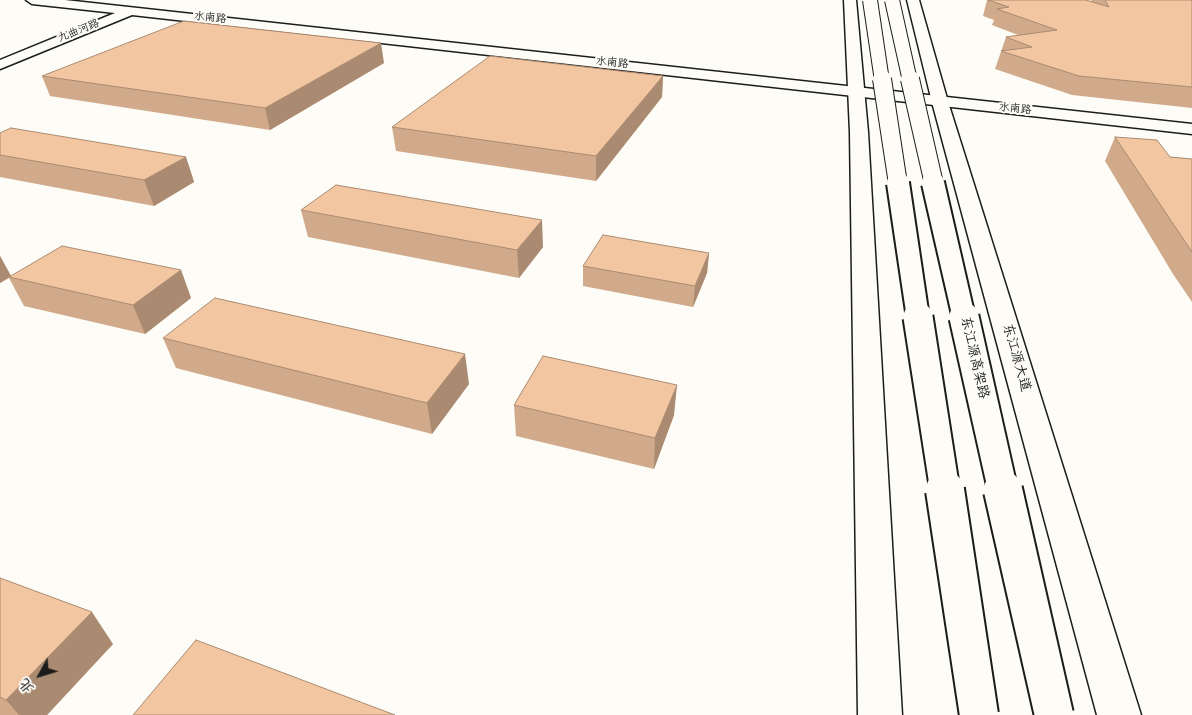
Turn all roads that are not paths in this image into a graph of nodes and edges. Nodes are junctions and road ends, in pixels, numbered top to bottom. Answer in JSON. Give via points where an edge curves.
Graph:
{"nodes":[{"id":1,"x":32,"y":0,"type":"edge"},
{"id":2,"x":157,"y":0,"type":"edge"},
{"id":3,"x":850,"y":0,"type":"edge"},
{"id":4,"x":870,"y":0,"type":"edge"},
{"id":5,"x":892,"y":0,"type":"edge"},
{"id":6,"x":913,"y":0,"type":"edge"},
{"id":7,"x":132,"y":10,"type":"junction"},
{"id":8,"x":0,"y":65,"type":"edge"},
{"id":9,"x":857,"y":92,"type":"junction"},
{"id":10,"x":940,"y":102,"type":"junction"},
{"id":11,"x":1192,"y":130,"type":"edge"},
{"id":12,"x":880,"y":715,"type":"edge"},
{"id":13,"x":979,"y":715,"type":"edge"},
{"id":14,"x":1054,"y":715,"type":"edge"},
{"id":15,"x":1119,"y":715,"type":"edge"}],
"edges":[{"from":1,"to":7,"type":"main road","name":"水南路"},
{"from":2,"to":7,"type":"main road","name":"九曲河路"},
{"from":3,"to":9,"type":"main road"},
{"from":4,"to":13,"type":"main road","bridge":true},
{"from":5,"to":14,"type":"main road","name":"东江源高架路","bridge":true},
{"from":6,"to":10,"type":"main road","name":"东江源大道"},
{"from":7,"to":8,"type":"main road","name":"九曲河路"},
{"from":7,"to":9,"type":"main road","name":"水南路"},
{"from":9,"to":10,"type":"main road","name":"水南路"},
{"from":9,"to":12,"type":"main road"},
{"from":10,"to":11,"type":"main road","name":"水南路"},
{"from":10,"to":15,"type":"main road","name":"东江源大道"}]}
